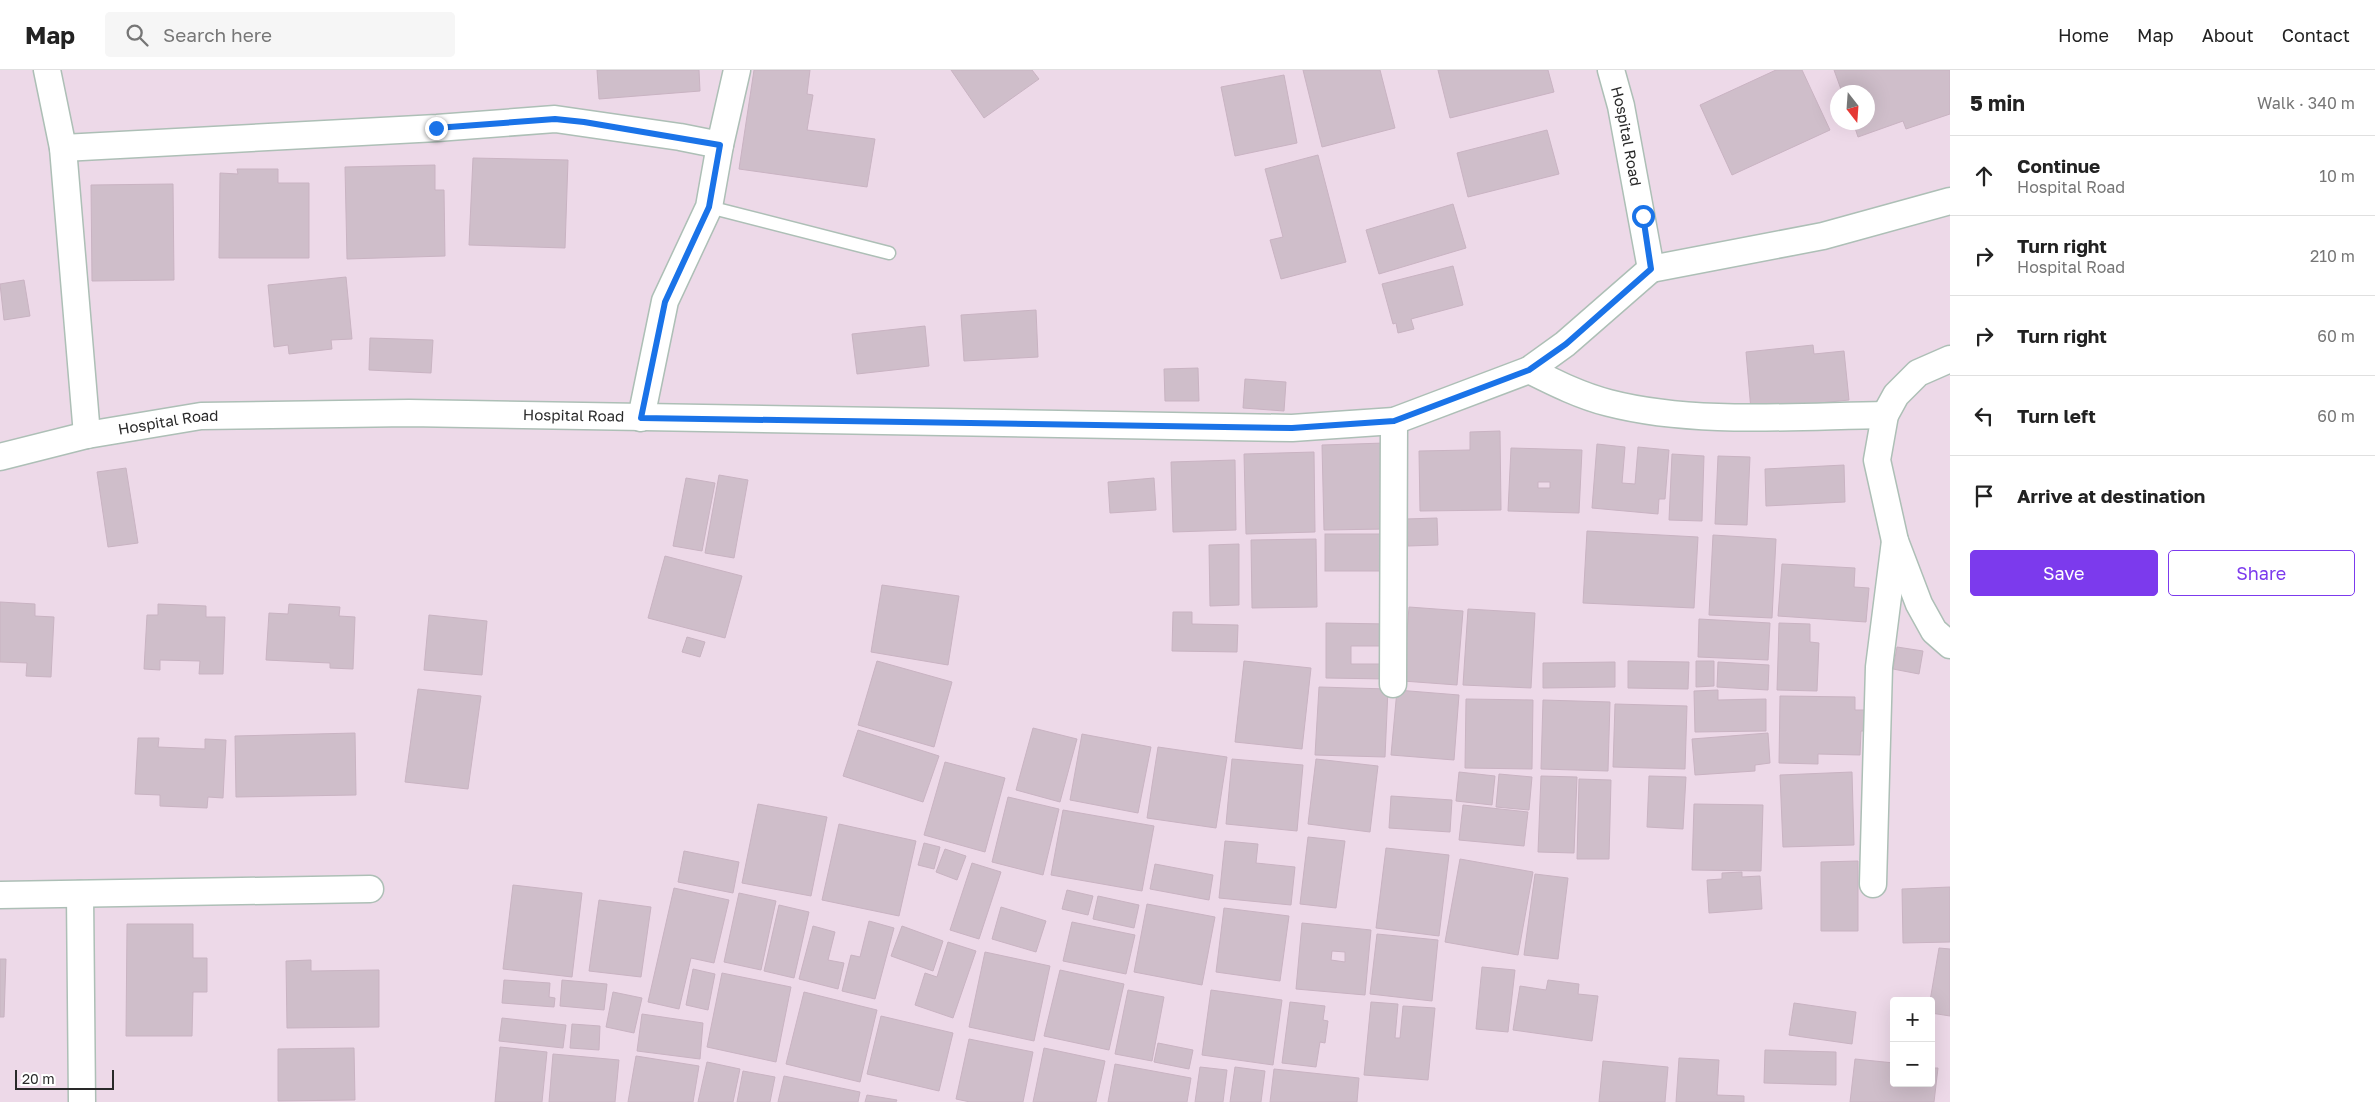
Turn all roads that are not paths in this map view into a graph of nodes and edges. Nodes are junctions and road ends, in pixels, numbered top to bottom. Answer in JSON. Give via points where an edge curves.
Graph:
{"nodes":[{"id":1,"x":47,"y":70,"type":"edge"},
{"id":2,"x":737,"y":70,"type":"edge"},
{"id":3,"x":1611,"y":70,"type":"edge"},
{"id":4,"x":720,"y":145,"type":"junction"},
{"id":5,"x":63,"y":148,"type":"junction"},
{"id":6,"x":1950,"y":201,"type":"edge"},
{"id":7,"x":709,"y":207,"type":"junction"},
{"id":8,"x":889,"y":253,"type":"dead end"},
{"id":9,"x":1651,"y":269,"type":"junction"},
{"id":10,"x":1950,"y":359,"type":"edge"},
{"id":11,"x":1529,"y":370,"type":"junction"},
{"id":12,"x":1885,"y":415,"type":"junction"},
{"id":13,"x":641,"y":418,"type":"junction"},
{"id":14,"x":1394,"y":421,"type":"junction"},
{"id":15,"x":87,"y":435,"type":"junction"},
{"id":16,"x":0,"y":457,"type":"edge"},
{"id":17,"x":1895,"y":541,"type":"junction"},
{"id":18,"x":1950,"y":645,"type":"edge"},
{"id":19,"x":1393,"y":684,"type":"dead end"},
{"id":20,"x":1873,"y":884,"type":"dead end"},
{"id":21,"x":370,"y":890,"type":"dead end"},
{"id":22,"x":80,"y":894,"type":"junction"},
{"id":23,"x":0,"y":895,"type":"edge"},
{"id":24,"x":82,"y":1102,"type":"edge"}],
"edges":[{"from":1,"to":5,"type":"street"},
{"from":2,"to":4,"type":"street"},
{"from":3,"to":9,"type":"street","name":"Hospital Road"},
{"from":4,"to":5,"type":"street","via":[[555,119]]},
{"from":4,"to":7,"type":"street"},
{"from":5,"to":15,"type":"street"},
{"from":6,"to":9,"type":"street","via":[[1823,236]]},
{"from":7,"to":8,"type":"lane"},
{"from":7,"to":13,"type":"street","via":[[665,302]]},
{"from":9,"to":11,"type":"street","name":"Hospital Road","via":[[1566,344]]},
{"from":10,"to":12,"type":"street","via":[[1918,373],[1896,395]]},
{"from":11,"to":12,"type":"street","via":[[1568,390],[1609,403],[1665,413]]},
{"from":11,"to":14,"type":"street","name":"Hospital Road"},
{"from":12,"to":17,"type":"street","via":[[1877,460]]},
{"from":13,"to":14,"type":"street","name":"Hospital Road","via":[[1292,428]]},
{"from":13,"to":15,"type":"street","name":"Hospital Road","via":[[409,413],[200,416]]},
{"from":14,"to":19,"type":"street"},
{"from":15,"to":16,"type":"street","name":"Hospital Road"},
{"from":17,"to":18,"type":"street","via":[[1919,604],[1934,631]]},
{"from":17,"to":20,"type":"street","via":[[1879,667]]},
{"from":21,"to":22,"type":"street"},
{"from":22,"to":23,"type":"street"},
{"from":22,"to":24,"type":"street"}]}
